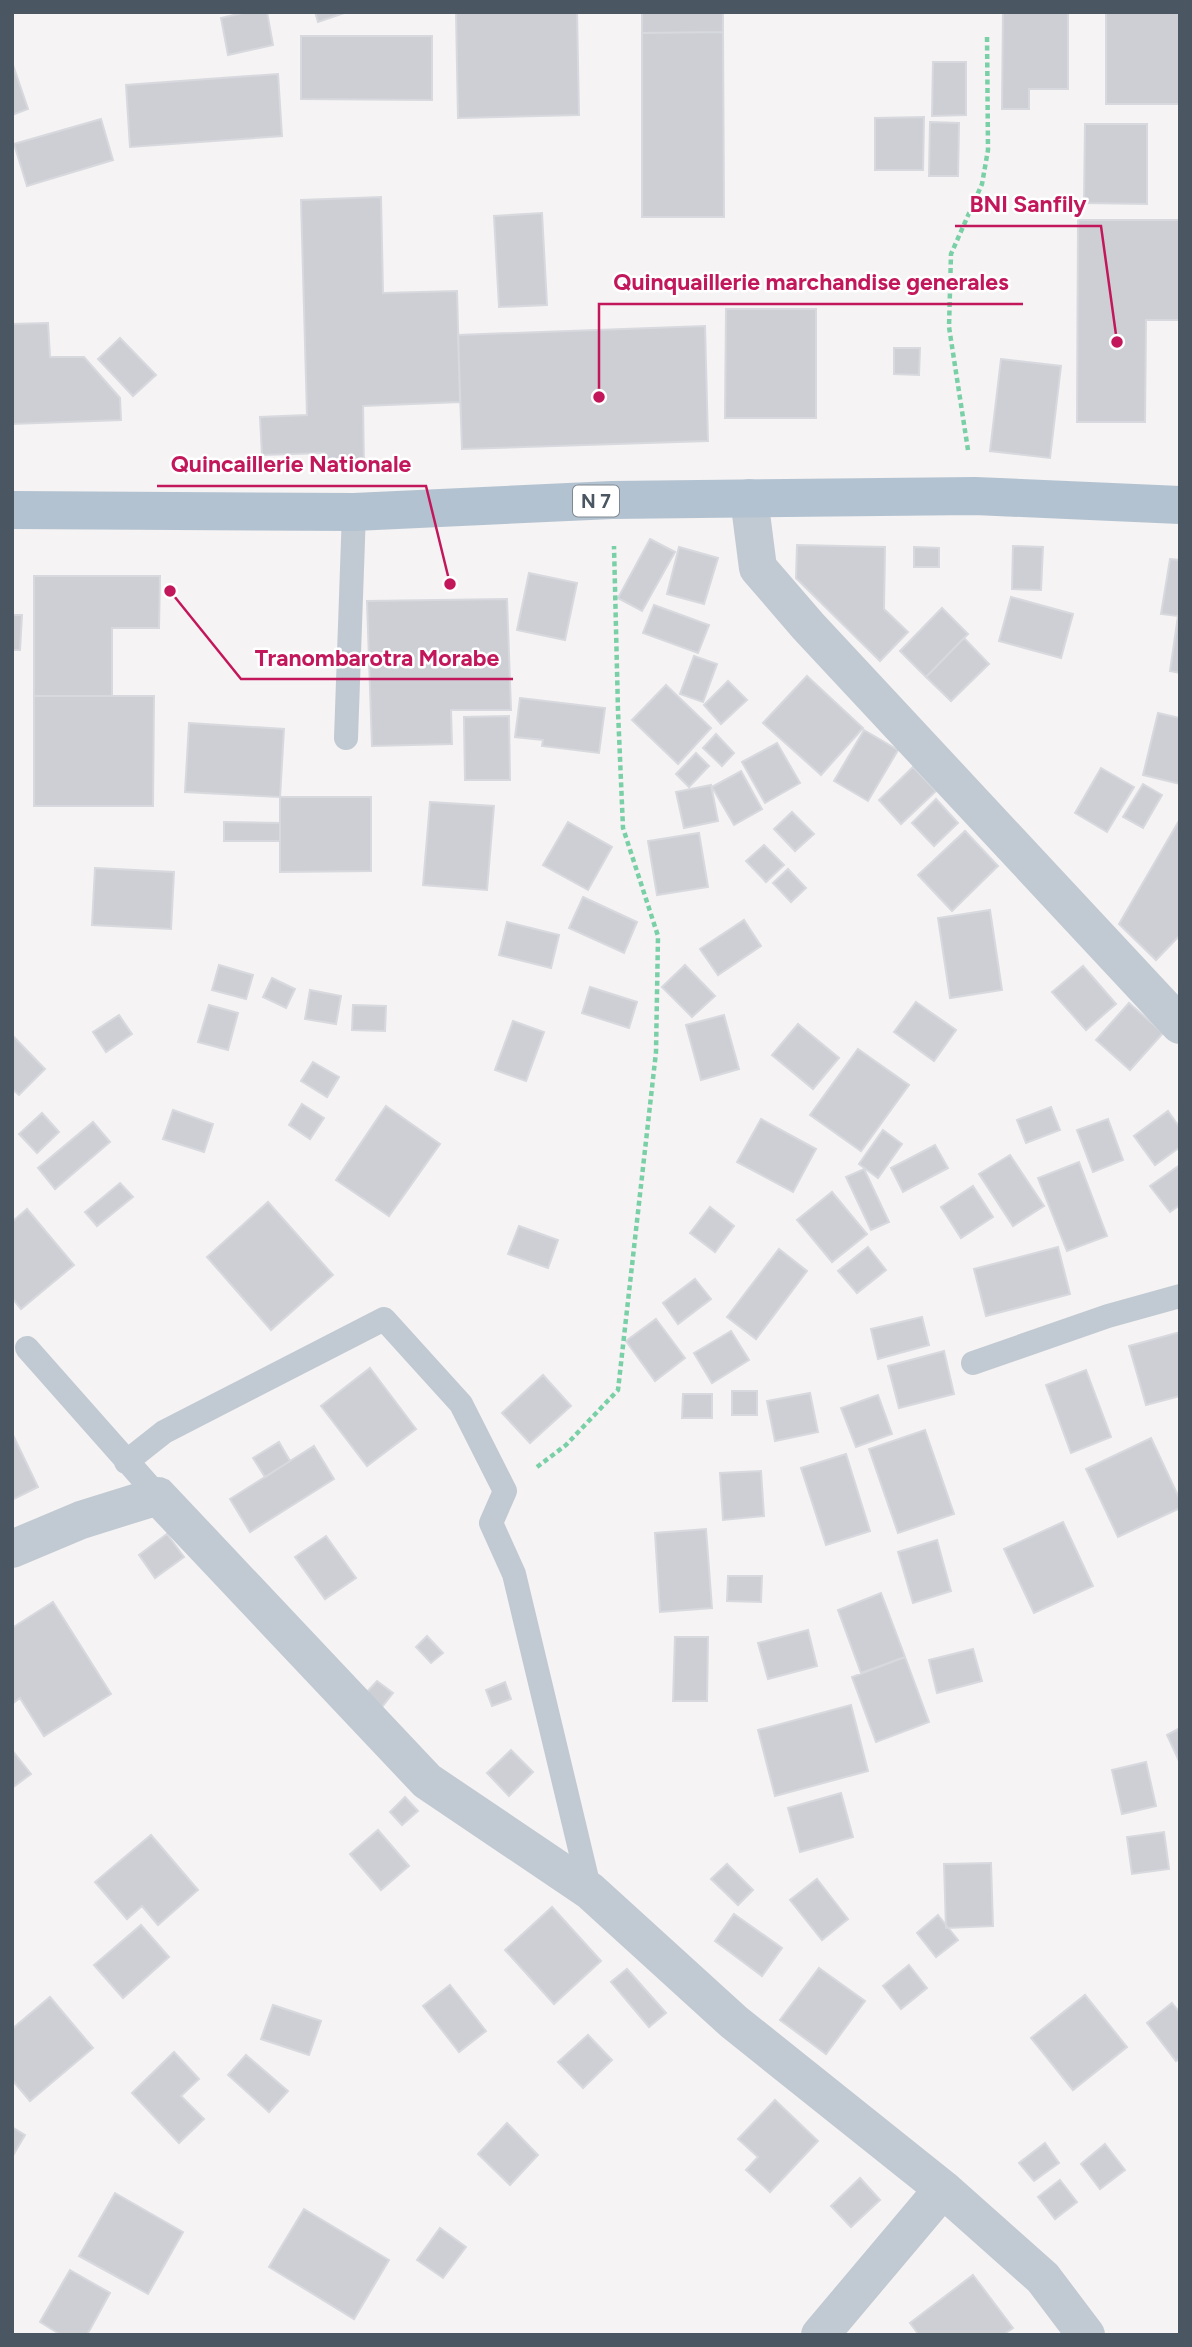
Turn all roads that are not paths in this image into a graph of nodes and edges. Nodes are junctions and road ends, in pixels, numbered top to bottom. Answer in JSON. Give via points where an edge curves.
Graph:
{"nodes":[{"id":1,"x":749,"y":498,"type":"junction"},
{"id":2,"x":1180,"y":505,"type":"edge"},
{"id":3,"x":12,"y":509,"type":"edge"},
{"id":4,"x":354,"y":512,"type":"junction"},
{"id":5,"x":346,"y":738,"type":"dead end"},
{"id":6,"x":1180,"y":1026,"type":"edge"},
{"id":7,"x":1180,"y":1296,"type":"edge"},
{"id":8,"x":27,"y":1348,"type":"dead end"},
{"id":9,"x":973,"y":1363,"type":"dead end"},
{"id":10,"x":126,"y":1462,"type":"junction"},
{"id":11,"x":158,"y":1496,"type":"junction"},
{"id":12,"x":12,"y":1549,"type":"edge"},
{"id":13,"x":590,"y":1891,"type":"junction"},
{"id":14,"x":943,"y":2189,"type":"junction"},
{"id":15,"x":820,"y":2335,"type":"edge"},
{"id":16,"x":1086,"y":2335,"type":"edge"}],
"edges":[{"from":1,"to":2,"type":"main road","number":"N 7","via":[[975,496]]},
{"from":1,"to":4,"type":"main road","number":"N 7"},
{"from":1,"to":6,"type":"street","via":[[758,568]]},
{"from":3,"to":4,"type":"main road","number":"N 7"},
{"from":4,"to":5,"type":"lane"},
{"from":7,"to":9,"type":"lane"},
{"from":8,"to":10,"type":"lane"},
{"from":10,"to":11,"type":"lane"},
{"from":10,"to":13,"type":"lane","via":[[164,1432],[384,1319],[461,1404],[505,1491],[491,1523],[514,1574]]},
{"from":11,"to":12,"type":"street","via":[[81,1520]]},
{"from":11,"to":13,"type":"street","via":[[427,1780]]},
{"from":13,"to":14,"type":"street","via":[[734,2022]]},
{"from":14,"to":15,"type":"street"},
{"from":14,"to":16,"type":"street","via":[[1043,2278]]}]}
